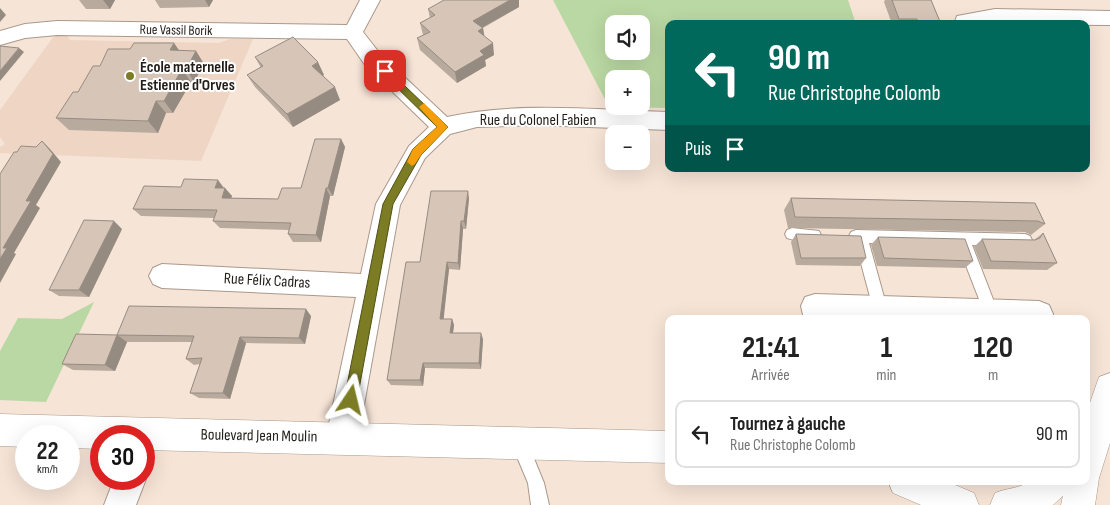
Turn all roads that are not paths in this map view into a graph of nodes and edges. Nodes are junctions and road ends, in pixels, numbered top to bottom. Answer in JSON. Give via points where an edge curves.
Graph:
{"nodes":[{"id":1,"x":370,"y":0,"type":"edge"},
{"id":2,"x":1110,"y":18,"type":"edge"},
{"id":3,"x":970,"y":20,"type":"edge"},
{"id":4,"x":354,"y":32,"type":"junction"},
{"id":5,"x":0,"y":38,"type":"edge"},
{"id":6,"x":665,"y":121,"type":"edge"},
{"id":7,"x":443,"y":127,"type":"junction"},
{"id":8,"x":792,"y":234,"type":"dead end"},
{"id":9,"x":860,"y":237,"type":"junction"},
{"id":10,"x":962,"y":238,"type":"junction"},
{"id":11,"x":1024,"y":240,"type":"edge"},
{"id":12,"x":162,"y":276,"type":"dead end"},
{"id":13,"x":371,"y":286,"type":"junction"},
{"id":14,"x":880,"y":308,"type":"junction"},
{"id":15,"x":991,"y":312,"type":"junction"},
{"id":16,"x":1039,"y":314,"type":"dead end"},
{"id":17,"x":817,"y":315,"type":"edge"},
{"id":18,"x":1102,"y":395,"type":"edge"},
{"id":19,"x":0,"y":430,"type":"edge"},
{"id":20,"x":90,"y":435,"type":"edge"},
{"id":21,"x":155,"y":438,"type":"edge"},
{"id":22,"x":342,"y":438,"type":"junction"},
{"id":23,"x":520,"y":445,"type":"junction"},
{"id":24,"x":665,"y":447,"type":"edge"},
{"id":25,"x":1090,"y":450,"type":"edge"},
{"id":26,"x":915,"y":485,"type":"edge"},
{"id":27,"x":1050,"y":485,"type":"edge"},
{"id":28,"x":1083,"y":485,"type":"edge"},
{"id":29,"x":126,"y":490,"type":"edge"},
{"id":30,"x":120,"y":505,"type":"edge"},
{"id":31,"x":540,"y":505,"type":"edge"},
{"id":32,"x":962,"y":505,"type":"edge"},
{"id":33,"x":1007,"y":505,"type":"edge"},
{"id":34,"x":1078,"y":505,"type":"edge"}],
"edges":[{"from":1,"to":4,"type":"street"},
{"from":2,"to":3,"type":"street","via":[[995,16]]},
{"from":4,"to":5,"type":"street","name":"Rue Vassil Borik","via":[[48,29]]},
{"from":4,"to":7,"type":"street","via":[[373,60]]},
{"from":6,"to":7,"type":"street","name":"Rue du Colonel Fabien","via":[[477,118]]},
{"from":7,"to":13,"type":"street","name":"Rue du Colonel Fabien","via":[[417,152],[388,204]]},
{"from":8,"to":9,"type":"lane"},
{"from":9,"to":10,"type":"lane"},
{"from":9,"to":14,"type":"lane"},
{"from":10,"to":11,"type":"lane"},
{"from":10,"to":15,"type":"lane"},
{"from":12,"to":13,"type":"street","name":"Rue Félix Cadras"},
{"from":13,"to":22,"type":"street","name":"Rue du Colonel Fabien"},
{"from":14,"to":15,"type":"street"},
{"from":14,"to":17,"type":"street","via":[[815,306]]},
{"from":15,"to":16,"type":"street"},
{"from":18,"to":25,"type":"street"},
{"from":19,"to":20,"type":"street","name":"Boulevard Jean Moulin"},
{"from":21,"to":22,"type":"street","name":"Boulevard Jean Moulin"},
{"from":22,"to":23,"type":"street","name":"Boulevard Jean Moulin"},
{"from":23,"to":24,"type":"street","name":"Boulevard Jean Moulin"},
{"from":23,"to":31,"type":"lane","via":[[536,483]]},
{"from":26,"to":32,"type":"street"},
{"from":27,"to":33,"type":"street","via":[[1031,502]]},
{"from":28,"to":34,"type":"street"},
{"from":29,"to":30,"type":"street"}]}
